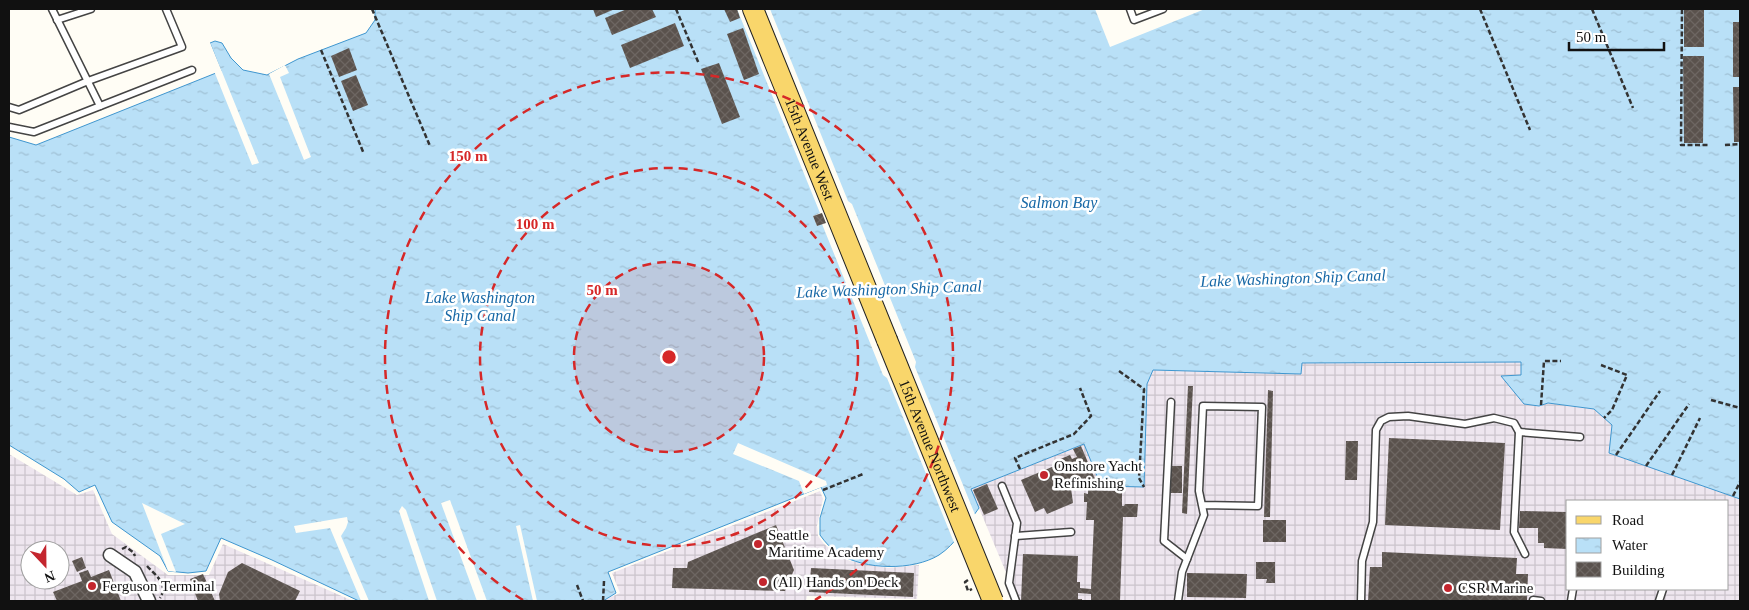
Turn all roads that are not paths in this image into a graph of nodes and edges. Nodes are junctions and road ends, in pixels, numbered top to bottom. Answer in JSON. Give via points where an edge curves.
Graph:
{"nodes":[{"id":1,"x":52,"y":9,"type":"edge"},
{"id":2,"x":91,"y":9,"type":"edge"},
{"id":3,"x":166,"y":9,"type":"edge"},
{"id":4,"x":753,"y":9,"type":"edge"},
{"id":5,"x":1130,"y":9,"type":"edge"},
{"id":6,"x":1163,"y":9,"type":"edge"},
{"id":7,"x":57,"y":20,"type":"junction"},
{"id":8,"x":192,"y":70,"type":"dead end"},
{"id":9,"x":88,"y":81,"type":"junction"},
{"id":10,"x":100,"y":106,"type":"junction"},
{"id":11,"x":9,"y":107,"type":"edge"},
{"id":12,"x":9,"y":127,"type":"edge"},
{"id":13,"x":866,"y":289,"type":"joint"},
{"id":14,"x":1171,"y":402,"type":"dead end"},
{"id":15,"x":1519,"y":432,"type":"junction"},
{"id":16,"x":1580,"y":437,"type":"dead end"},
{"id":17,"x":1002,"y":486,"type":"dead end"},
{"id":18,"x":1202,"y":506,"type":"junction"},
{"id":19,"x":1071,"y":532,"type":"dead end"},
{"id":20,"x":1015,"y":536,"type":"junction"},
{"id":21,"x":1525,"y":554,"type":"dead end"},
{"id":22,"x":110,"y":555,"type":"dead end"},
{"id":23,"x":1187,"y":559,"type":"junction"},
{"id":24,"x":1533,"y":600,"type":"edge"},
{"id":25,"x":148,"y":601,"type":"edge"},
{"id":26,"x":993,"y":601,"type":"edge"},
{"id":27,"x":1016,"y":601,"type":"edge"},
{"id":28,"x":1178,"y":601,"type":"edge"},
{"id":29,"x":1361,"y":601,"type":"edge"},
{"id":30,"x":1541,"y":601,"type":"edge"}],
"edges":[{"from":1,"to":7,"type":"lane"},
{"from":2,"to":7,"type":"lane"},
{"from":3,"to":9,"type":"lane","via":[[182,47]]},
{"from":4,"to":13,"type":"main road","name":"15th Avenue West"},
{"from":5,"to":6,"type":"lane","via":[[1134,20]]},
{"from":7,"to":9,"type":"lane"},
{"from":8,"to":10,"type":"lane"},
{"from":9,"to":10,"type":"lane"},
{"from":9,"to":11,"type":"lane","via":[[19,110]]},
{"from":10,"to":12,"type":"lane","via":[[34,132]]},
{"from":13,"to":26,"type":"main road","name":"15th Avenue Northwest","bridge":true},
{"from":14,"to":23,"type":"lane","via":[[1164,541]]},
{"from":15,"to":16,"type":"lane"},
{"from":15,"to":21,"type":"lane","via":[[1514,532]]},
{"from":15,"to":29,"type":"lane","via":[[1514,423],[1494,418],[1465,424],[1408,416],[1381,421],[1376,430],[1373,522],[1362,561]]},
{"from":17,"to":20,"type":"lane","via":[[1017,523]]},
{"from":18,"to":18,"type":"lane","via":[[1258,506],[1262,407],[1202,406],[1199,490]]},
{"from":18,"to":23,"type":"lane","via":[[1204,515]]},
{"from":19,"to":20,"type":"lane"},
{"from":20,"to":27,"type":"lane","via":[[1009,583]]},
{"from":22,"to":25,"type":"street","via":[[135,572]]},
{"from":23,"to":28,"type":"lane"},
{"from":24,"to":30,"type":"lane"}]}
